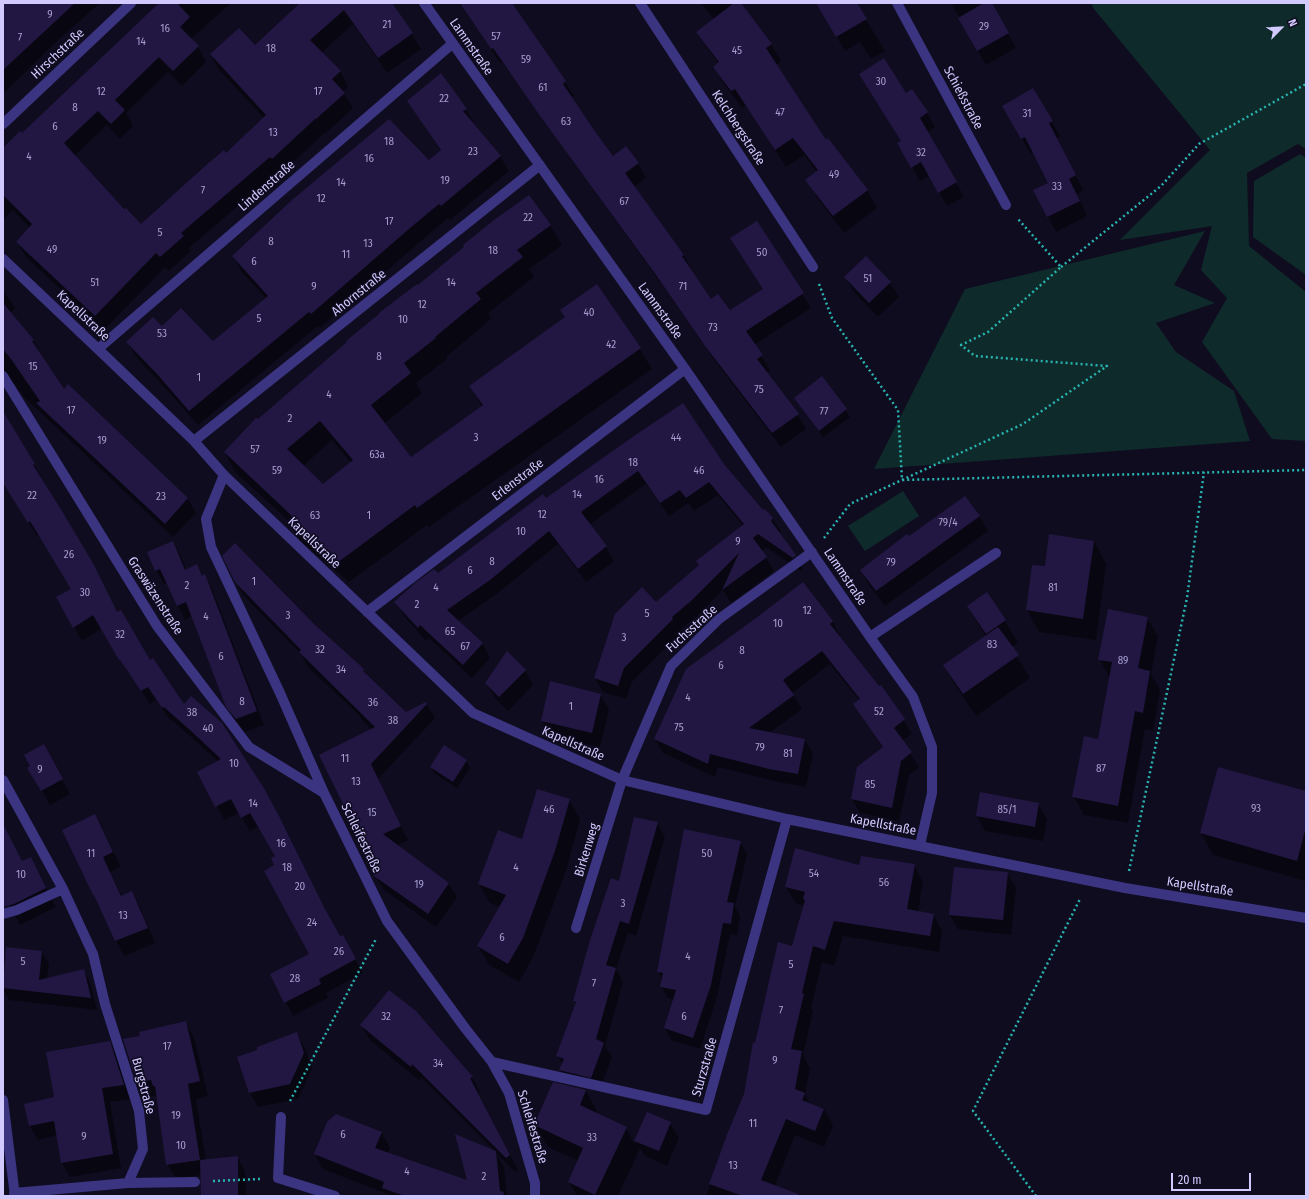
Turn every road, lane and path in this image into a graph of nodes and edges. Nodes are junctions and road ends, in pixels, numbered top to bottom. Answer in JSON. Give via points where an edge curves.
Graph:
{"nodes":[{"id":1,"x":131,"y":3,"type":"edge"},
{"id":2,"x":424,"y":3,"type":"edge"},
{"id":3,"x":640,"y":3,"type":"edge"},
{"id":4,"x":897,"y":3,"type":"edge"},
{"id":5,"x":452,"y":44,"type":"junction"},
{"id":6,"x":1306,"y":84,"type":"edge"},
{"id":7,"x":3,"y":124,"type":"edge"},
{"id":8,"x":540,"y":165,"type":"junction"},
{"id":9,"x":1006,"y":205,"type":"joint"},
{"id":10,"x":3,"y":259,"type":"edge"},
{"id":11,"x":1061,"y":267,"type":"junction"},
{"id":12,"x":813,"y":268,"type":"joint"},
{"id":13,"x":98,"y":349,"type":"junction"},
{"id":14,"x":685,"y":369,"type":"junction"},
{"id":15,"x":3,"y":376,"type":"edge"},
{"id":16,"x":194,"y":441,"type":"junction"},
{"id":17,"x":1306,"y":470,"type":"edge"},
{"id":18,"x":1204,"y":472,"type":"junction"},
{"id":19,"x":224,"y":475,"type":"junction"},
{"id":20,"x":902,"y":480,"type":"junction"},
{"id":21,"x":812,"y":552,"type":"junction"},
{"id":22,"x":996,"y":553,"type":"dead end"},
{"id":23,"x":367,"y":612,"type":"junction"},
{"id":24,"x":870,"y":637,"type":"junction"},
{"id":25,"x":3,"y":780,"type":"edge"},
{"id":26,"x":622,"y":780,"type":"junction"},
{"id":27,"x":324,"y":793,"type":"junction"},
{"id":28,"x":787,"y":819,"type":"junction"},
{"id":29,"x":920,"y":845,"type":"junction"},
{"id":30,"x":1090,"y":880,"type":"junction"},
{"id":31,"x":1126,"y":888,"type":"junction"},
{"id":32,"x":63,"y":889,"type":"junction"},
{"id":33,"x":3,"y":914,"type":"edge"},
{"id":34,"x":1306,"y":918,"type":"edge"},
{"id":35,"x":387,"y":921,"type":"junction"},
{"id":36,"x":576,"y":928,"type":"dead end"},
{"id":37,"x":492,"y":1062,"type":"junction"},
{"id":38,"x":3,"y":1100,"type":"edge"},
{"id":39,"x":281,"y":1117,"type":"joint"},
{"id":40,"x":278,"y":1178,"type":"junction"},
{"id":41,"x":195,"y":1182,"type":"joint"},
{"id":42,"x":128,"y":1183,"type":"junction"},
{"id":43,"x":15,"y":1195,"type":"edge"},
{"id":44,"x":335,"y":1196,"type":"edge"},
{"id":45,"x":536,"y":1196,"type":"edge"},
{"id":46,"x":1036,"y":1196,"type":"edge"}],
"edges":[{"from":1,"to":7,"type":"street","name":"Hirschstraße"},
{"from":2,"to":5,"type":"street","name":"Lammstraße"},
{"from":3,"to":12,"type":"street","name":"Kelchbergstraße"},
{"from":4,"to":9,"type":"street","name":"Schießstraße"},
{"from":5,"to":8,"type":"street","name":"Lammstraße"},
{"from":5,"to":13,"type":"street","name":"Lindenstraße"},
{"from":6,"to":11,"type":"path","via":[[1199,144],[1161,186]]},
{"from":8,"to":14,"type":"street","name":"Lammstraße"},
{"from":8,"to":16,"type":"street","name":"Ahornstraße"},
{"from":9,"to":11,"type":"path"},
{"from":10,"to":13,"type":"street","name":"Kapellstraße"},
{"from":11,"to":20,"type":"path","via":[[988,332],[961,345],[975,356],[1107,366],[1023,424]]},
{"from":12,"to":20,"type":"path","via":[[832,318],[898,410]]},
{"from":13,"to":16,"type":"street","name":"Kapellstraße"},
{"from":14,"to":21,"type":"street","name":"Lammstraße"},
{"from":14,"to":23,"type":"street","name":"Erlenstraße"},
{"from":15,"to":27,"type":"street","name":"Graswäzenstraße","via":[[157,626],[249,747]]},
{"from":16,"to":19,"type":"street","name":"Kapellstraße"},
{"from":17,"to":18,"type":"path"},
{"from":18,"to":20,"type":"path"},
{"from":18,"to":31,"type":"path","via":[[1187,598]]},
{"from":19,"to":23,"type":"street","name":"Kapellstraße"},
{"from":19,"to":27,"type":"street","name":"Schleifestraße","via":[[206,519],[211,547]]},
{"from":20,"to":21,"type":"path","via":[[850,504]]},
{"from":21,"to":24,"type":"street","name":"Lammstraße"},
{"from":21,"to":26,"type":"street","name":"Fuchsstraße","via":[[719,619],[671,666]]},
{"from":22,"to":24,"type":"street"},
{"from":23,"to":26,"type":"street","name":"Kapellstraße","via":[[473,713]]},
{"from":24,"to":29,"type":"street","name":"Lammstraße","via":[[913,697],[932,747],[932,794]]},
{"from":25,"to":32,"type":"street","name":"Burgstraße"},
{"from":26,"to":28,"type":"street","name":"Kapellstraße"},
{"from":26,"to":36,"type":"street","name":"Birkenweg"},
{"from":27,"to":35,"type":"street","name":"Schleifestraße"},
{"from":28,"to":29,"type":"street","name":"Kapellstraße"},
{"from":28,"to":37,"type":"street","name":"Sturzstraße","via":[[706,1110]]},
{"from":29,"to":30,"type":"street","name":"Kapellstraße"},
{"from":30,"to":31,"type":"street","name":"Kapellstraße"},
{"from":30,"to":46,"type":"path","via":[[973,1111]]},
{"from":31,"to":34,"type":"street","name":"Kapellstraße"},
{"from":32,"to":33,"type":"street"},
{"from":32,"to":42,"type":"street","name":"Burgstraße","via":[[92,954],[138,1111],[143,1149]]},
{"from":35,"to":37,"type":"street","name":"Schleifestraße","via":[[464,1028]]},
{"from":35,"to":39,"type":"path"},
{"from":37,"to":45,"type":"street","name":"Schleifestraße","via":[[509,1093],[535,1183]]},
{"from":38,"to":43,"type":"street"},
{"from":39,"to":40,"type":"street"},
{"from":40,"to":41,"type":"path"},
{"from":40,"to":44,"type":"street"},
{"from":41,"to":42,"type":"street"},
{"from":42,"to":43,"type":"street"}]}
